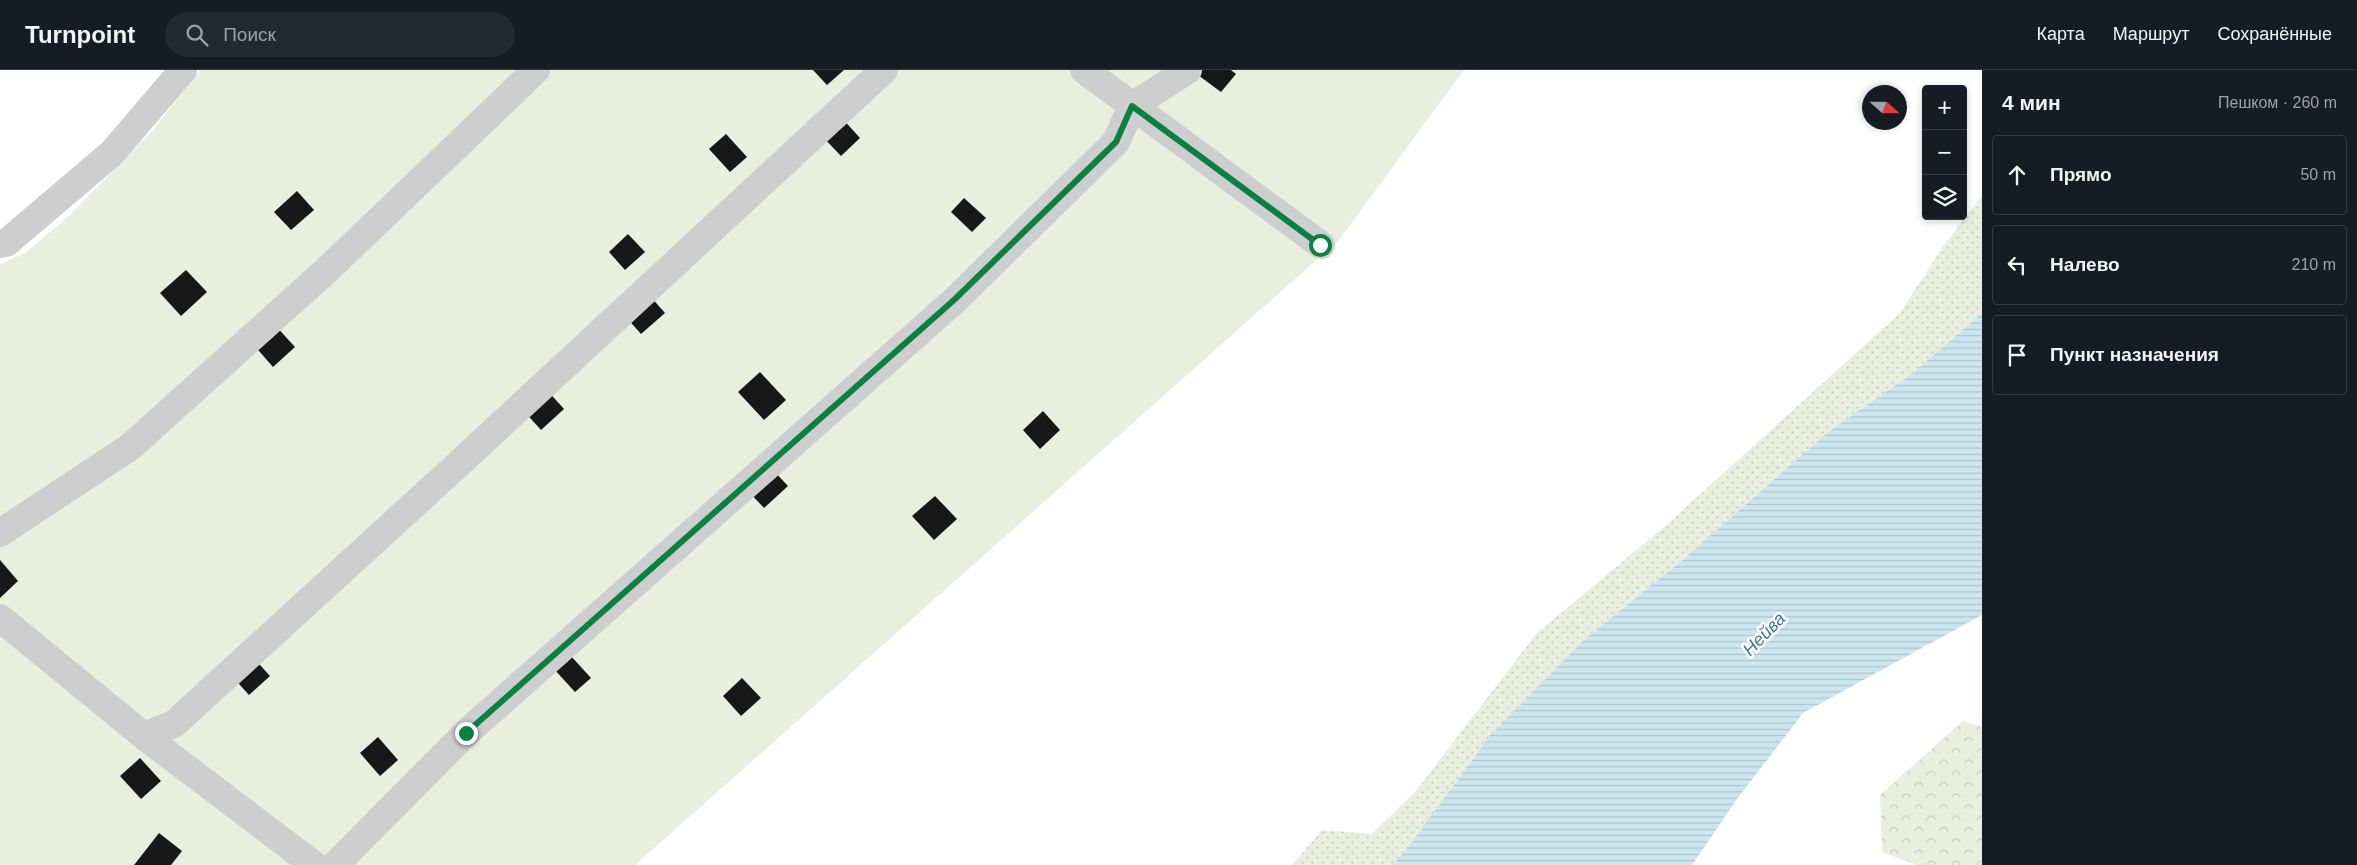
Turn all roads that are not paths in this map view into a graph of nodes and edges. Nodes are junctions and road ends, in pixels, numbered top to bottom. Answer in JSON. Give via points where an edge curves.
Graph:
{"nodes":[{"id":1,"x":183,"y":70,"type":"edge"},
{"id":2,"x":536,"y":70,"type":"edge"},
{"id":3,"x":884,"y":70,"type":"edge"},
{"id":4,"x":1084,"y":70,"type":"edge"},
{"id":5,"x":1188,"y":70,"type":"edge"},
{"id":6,"x":1132,"y":106,"type":"junction"},
{"id":7,"x":0,"y":244,"type":"edge"},
{"id":8,"x":1320,"y":245,"type":"dead end"},
{"id":9,"x":0,"y":533,"type":"edge"},
{"id":10,"x":0,"y":618,"type":"edge"},
{"id":11,"x":144,"y":736,"type":"junction"},
{"id":12,"x":314,"y":865,"type":"edge"},
{"id":13,"x":335,"y":865,"type":"edge"}],
"edges":[{"from":1,"to":7,"type":"lane","via":[[112,153],[6,243]]},
{"from":2,"to":9,"type":"lane","via":[[328,269],[130,447]]},
{"from":3,"to":11,"type":"lane","via":[[174,724]]},
{"from":4,"to":6,"type":"lane"},
{"from":5,"to":6,"type":"lane"},
{"from":6,"to":8,"type":"lane"},
{"from":6,"to":13,"type":"lane","via":[[1116,142],[954,300],[466,733]]},
{"from":10,"to":11,"type":"lane"},
{"from":11,"to":12,"type":"lane"}]}
